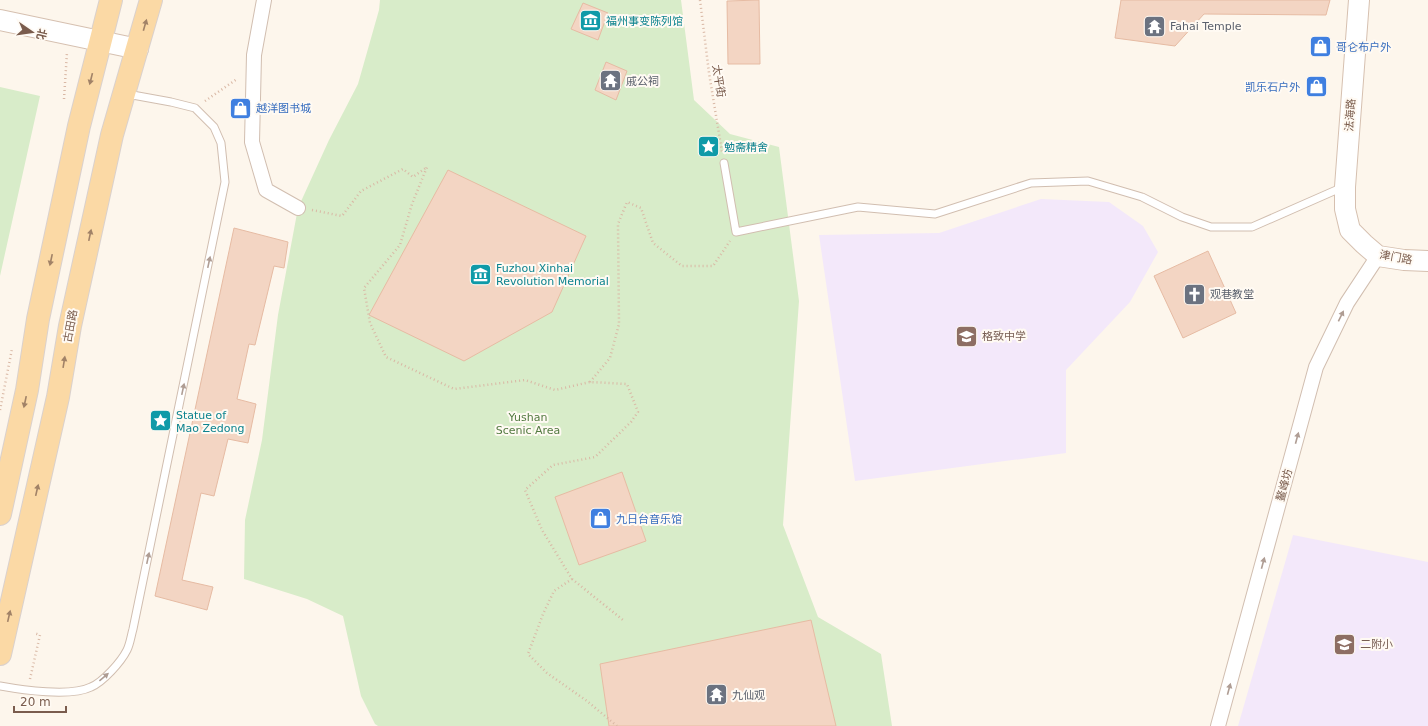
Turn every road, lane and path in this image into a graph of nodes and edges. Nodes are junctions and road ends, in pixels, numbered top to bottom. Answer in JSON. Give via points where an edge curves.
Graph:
{"nodes":[{"id":1,"x":111,"y":0,"type":"edge"},
{"id":2,"x":152,"y":0,"type":"edge"},
{"id":3,"x":264,"y":0,"type":"edge"},
{"id":4,"x":700,"y":0,"type":"edge"},
{"id":5,"x":1359,"y":0,"type":"edge"},
{"id":6,"x":0,"y":20,"type":"edge"},
{"id":7,"x":101,"y":41,"type":"junction"},
{"id":8,"x":138,"y":49,"type":"junction"},
{"id":9,"x":239,"y":78,"type":"dead end"},
{"id":10,"x":124,"y":93,"type":"junction"},
{"id":11,"x":195,"y":108,"type":"junction"},
{"id":12,"x":724,"y":164,"type":"joint"},
{"id":13,"x":1345,"y":187,"type":"junction"},
{"id":14,"x":298,"y":208,"type":"joint"},
{"id":15,"x":1350,"y":230,"type":"joint"},
{"id":16,"x":736,"y":232,"type":"junction"},
{"id":17,"x":1378,"y":256,"type":"junction"},
{"id":18,"x":1428,"y":261,"type":"edge"},
{"id":19,"x":590,"y":382,"type":"junction"},
{"id":20,"x":0,"y":514,"type":"edge"},
{"id":21,"x":572,"y":579,"type":"junction"},
{"id":22,"x":623,"y":620,"type":"dead end"},
{"id":23,"x":34,"y":633,"type":"dead end"},
{"id":24,"x":0,"y":654,"type":"edge"},
{"id":25,"x":29,"y":680,"type":"dead end"},
{"id":26,"x":0,"y":686,"type":"edge"},
{"id":27,"x":617,"y":726,"type":"edge"},
{"id":28,"x":1218,"y":726,"type":"edge"}],
"edges":[{"from":1,"to":7,"type":"main road"},
{"from":8,"to":2,"type":"main road","name":"古田路","one_way":true},
{"from":3,"to":14,"type":"street","via":[[254,55],[252,142],[266,190]]},
{"from":4,"to":12,"type":"path","name":"太平街"},
{"from":5,"to":13,"type":"street","name":"法海路"},
{"from":6,"to":7,"type":"street"},
{"from":7,"to":8,"type":"street"},
{"from":7,"to":20,"type":"main road","one_way":true,"via":[[79,126],[38,319],[28,390]]},
{"from":8,"to":10,"type":"main road","name":"古田路"},
{"from":9,"to":11,"type":"path"},
{"from":10,"to":11,"type":"lane"},
{"from":24,"to":10,"type":"main road","name":"古田路","one_way":true,"via":[[58,397],[70,326],[98,196]]},
{"from":26,"to":11,"type":"lane","one_way":true,"via":[[61,692],[91,687],[118,664],[127,650],[226,182],[221,143],[214,127]]},
{"from":12,"to":16,"type":"lane"},
{"from":13,"to":15,"type":"street","name":"法海路","via":[[1345,209]]},
{"from":13,"to":16,"type":"lane","via":[[1252,227],[1210,228],[1142,197],[1088,181],[1031,183],[935,214],[858,208]]},
{"from":14,"to":19,"type":"path","via":[[342,216],[361,191],[403,168],[413,177],[427,167],[412,204],[400,245],[364,288],[370,323],[386,358],[454,388],[524,380],[555,390]]},
{"from":15,"to":17,"type":"street","name":"津门路"},
{"from":16,"to":19,"type":"path","via":[[713,266],[682,266],[653,242],[641,208],[626,202],[618,224],[619,324],[610,358]]},
{"from":17,"to":18,"type":"street","name":"津门路"},
{"from":28,"to":17,"type":"street","name":"鳌峰坊","one_way":true,"via":[[1316,367],[1347,303]]},
{"from":19,"to":21,"type":"path","via":[[627,384],[638,412],[595,457],[553,465],[525,490],[542,530]]},
{"from":21,"to":22,"type":"path"},
{"from":21,"to":27,"type":"path","via":[[554,591],[542,614],[528,654],[547,673]]},
{"from":23,"to":25,"type":"path","via":[[40,635]]}]}
